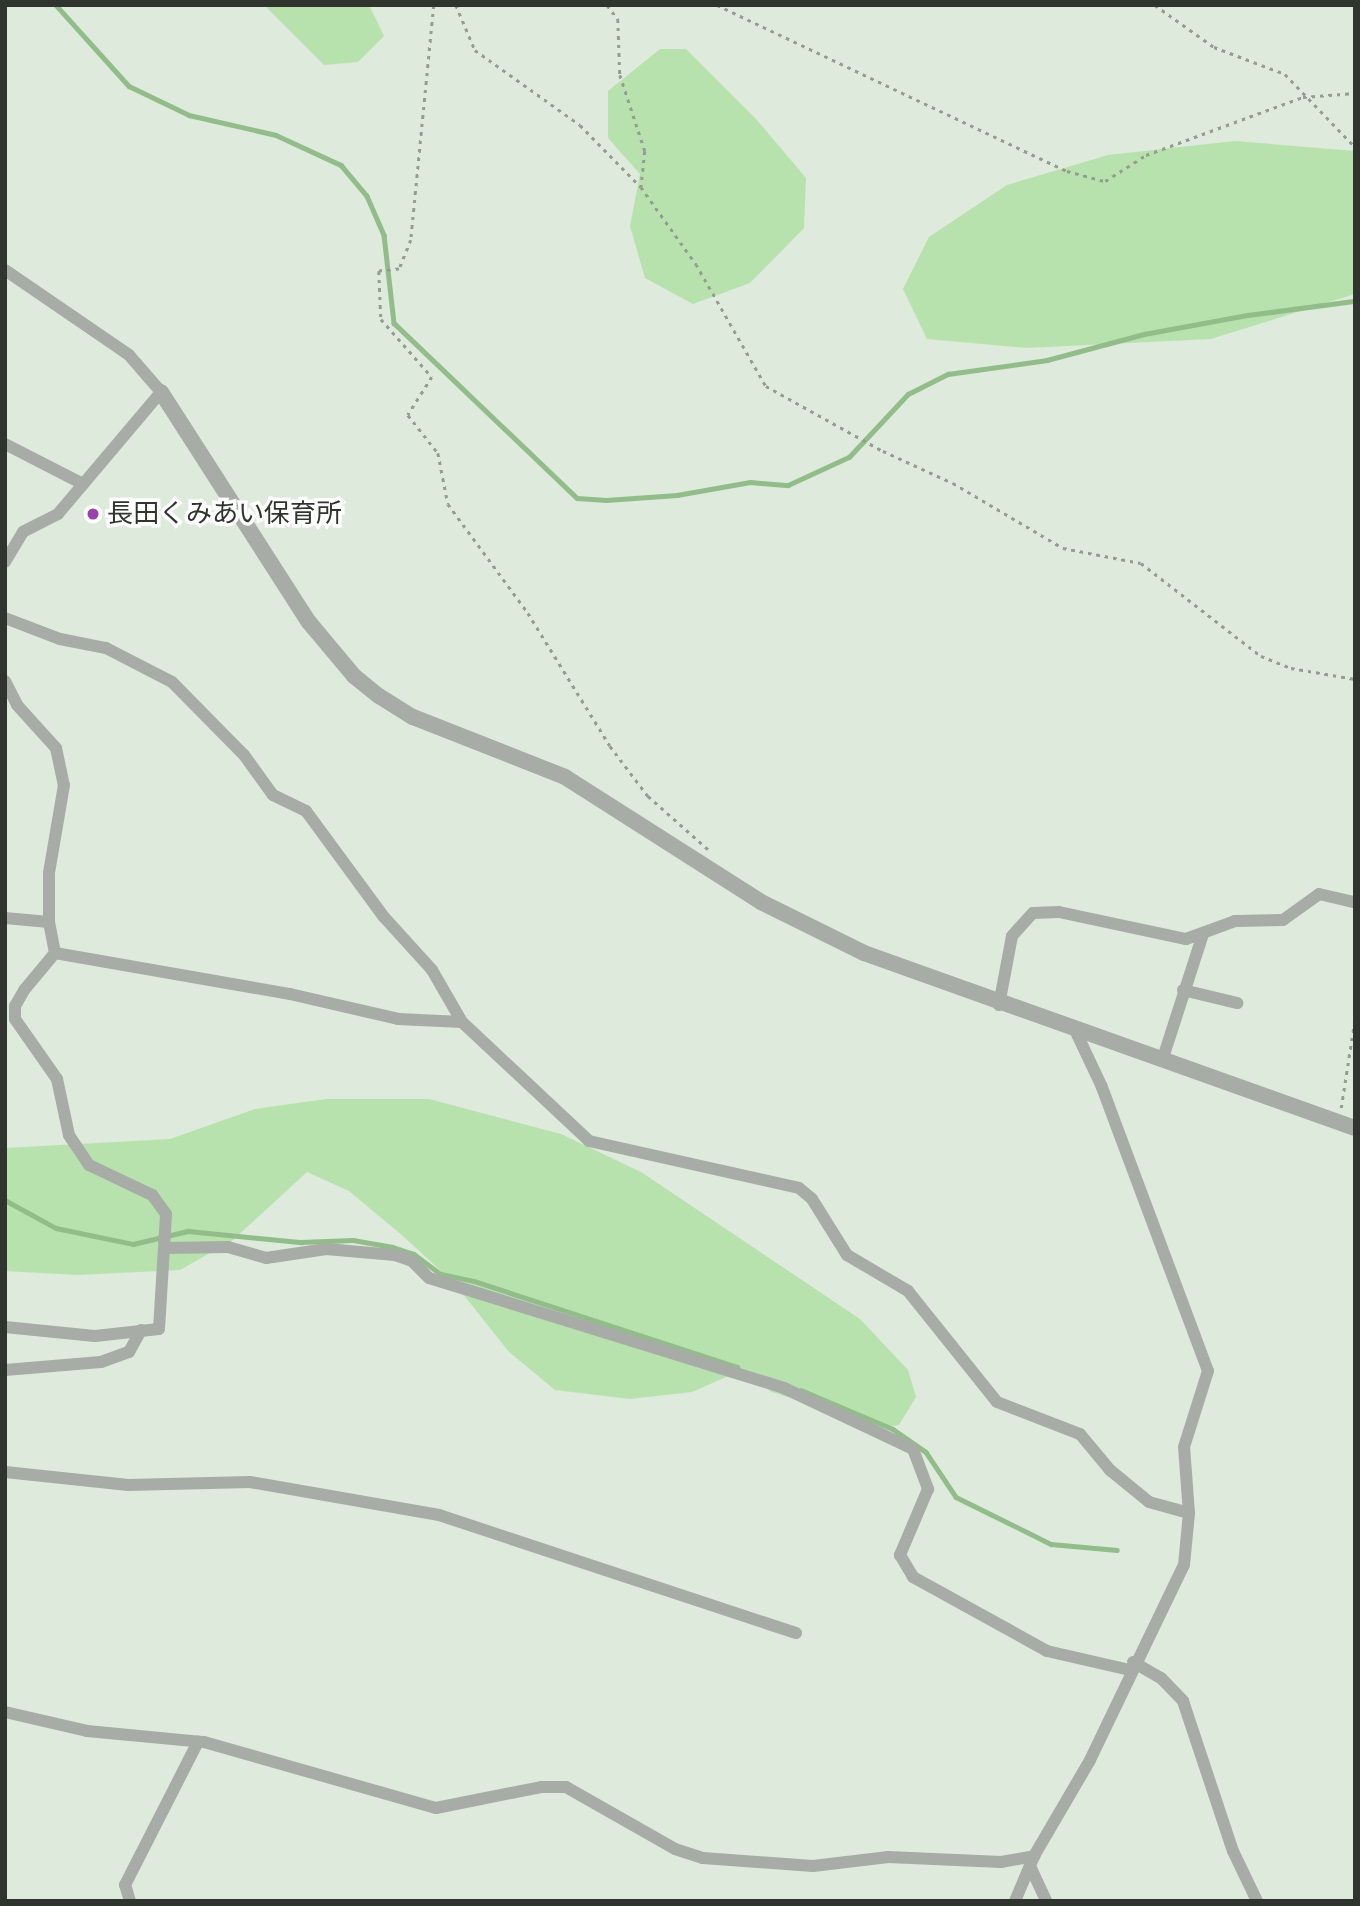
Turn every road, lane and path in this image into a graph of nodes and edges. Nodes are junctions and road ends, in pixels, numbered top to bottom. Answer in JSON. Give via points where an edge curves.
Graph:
{"nodes":[{"id":1,"x":434,"y":5,"type":"edge"},
{"id":2,"x":456,"y":5,"type":"edge"},
{"id":3,"x":607,"y":5,"type":"edge"},
{"id":4,"x":717,"y":5,"type":"edge"},
{"id":5,"x":1155,"y":5,"type":"edge"},
{"id":6,"x":1355,"y":93,"type":"edge"},
{"id":7,"x":1303,"y":97,"type":"junction"},
{"id":8,"x":1355,"y":147,"type":"edge"},
{"id":9,"x":641,"y":187,"type":"junction"},
{"id":10,"x":5,"y":270,"type":"edge"},
{"id":11,"x":161,"y":392,"type":"junction"},
{"id":12,"x":5,"y":444,"type":"edge"},
{"id":13,"x":83,"y":484,"type":"junction"},
{"id":14,"x":5,"y":562,"type":"edge"},
{"id":15,"x":5,"y":618,"type":"edge"},
{"id":16,"x":1355,"y":679,"type":"edge"},
{"id":17,"x":5,"y":681,"type":"edge"},
{"id":18,"x":714,"y":872,"type":"junction"},
{"id":19,"x":1355,"y":902,"type":"edge"},
{"id":20,"x":5,"y":918,"type":"edge"},
{"id":21,"x":49,"y":922,"type":"junction"},
{"id":22,"x":1203,"y":933,"type":"junction"},
{"id":23,"x":55,"y":953,"type":"junction"},
{"id":24,"x":1183,"y":990,"type":"junction"},
{"id":25,"x":1237,"y":1003,"type":"dead end"},
{"id":26,"x":999,"y":1005,"type":"junction"},
{"id":27,"x":1355,"y":1018,"type":"edge"},
{"id":28,"x":462,"y":1022,"type":"junction"},
{"id":29,"x":1076,"y":1032,"type":"junction"},
{"id":30,"x":1162,"y":1062,"type":"junction"},
{"id":31,"x":1347,"y":1125,"type":"edge"},
{"id":32,"x":166,"y":1247,"type":"junction"},
{"id":33,"x":5,"y":1327,"type":"edge"},
{"id":34,"x":141,"y":1331,"type":"junction"},
{"id":35,"x":5,"y":1370,"type":"edge"},
{"id":36,"x":5,"y":1472,"type":"edge"},
{"id":37,"x":1189,"y":1513,"type":"junction"},
{"id":38,"x":796,"y":1633,"type":"dead end"},
{"id":39,"x":1132,"y":1666,"type":"junction"},
{"id":40,"x":5,"y":1712,"type":"edge"},
{"id":41,"x":198,"y":1741,"type":"junction"},
{"id":42,"x":1032,"y":1861,"type":"junction"},
{"id":43,"x":130,"y":1901,"type":"edge"},
{"id":44,"x":1015,"y":1901,"type":"edge"},
{"id":45,"x":1046,"y":1901,"type":"edge"},
{"id":46,"x":1257,"y":1901,"type":"edge"}],
"edges":[{"from":1,"to":18,"type":"path","via":[[411,240],[399,269],[379,271],[381,319],[432,377],[408,415],[438,453],[448,504],[528,613],[648,796],[710,848]]},
{"from":2,"to":9,"type":"path","via":[[475,50],[580,125]]},
{"from":3,"to":9,"type":"path","via":[[618,19],[620,75],[645,150]]},
{"from":4,"to":7,"type":"path","via":[[1067,171],[1105,181],[1146,155]]},
{"from":5,"to":7,"type":"path","via":[[1214,47],[1285,74]]},
{"from":6,"to":7,"type":"path"},
{"from":7,"to":8,"type":"path"},
{"from":9,"to":16,"type":"path","via":[[696,264],[766,386],[953,484],[1063,548],[1141,563],[1261,656],[1291,668]]},
{"from":10,"to":11,"type":"street","via":[[128,355]]},
{"from":11,"to":13,"type":"street"},
{"from":11,"to":18,"type":"street","via":[[308,621],[354,676],[413,718],[565,777]]},
{"from":12,"to":13,"type":"street"},
{"from":13,"to":14,"type":"street","via":[[58,514],[23,532]]},
{"from":15,"to":28,"type":"street","via":[[60,639],[106,648],[172,682],[244,755],[273,795],[306,811],[384,917],[432,970]]},
{"from":17,"to":21,"type":"street","via":[[17,705],[56,748],[64,785],[49,873]]},
{"from":18,"to":26,"type":"street","via":[[821,933]]},
{"from":19,"to":22,"type":"street","via":[[1319,894],[1283,920],[1235,921]]},
{"from":20,"to":21,"type":"street"},
{"from":21,"to":23,"type":"street"},
{"from":22,"to":24,"type":"street"},
{"from":22,"to":26,"type":"street","via":[[1186,939],[1059,912],[1033,913],[1012,936]]},
{"from":23,"to":28,"type":"street","via":[[276,991],[398,1019]]},
{"from":23,"to":32,"type":"street","via":[[25,989],[15,1006],[15,1019],[57,1079],[69,1135],[89,1165],[152,1195],[166,1214]]},
{"from":24,"to":25,"type":"street"},
{"from":24,"to":30,"type":"street"},
{"from":26,"to":29,"type":"street"},
{"from":27,"to":31,"type":"path"},
{"from":28,"to":37,"type":"street","via":[[589,1142],[799,1188],[812,1199],[847,1255],[908,1290],[997,1402],[1080,1434],[1110,1470],[1149,1502]]},
{"from":29,"to":30,"type":"street"},
{"from":29,"to":37,"type":"street","via":[[1102,1087],[1208,1371],[1184,1447]]},
{"from":30,"to":31,"type":"street"},
{"from":32,"to":34,"type":"street","via":[[159,1329]]},
{"from":32,"to":39,"type":"street","via":[[228,1247],[266,1258],[326,1249],[395,1255],[412,1261],[429,1278],[783,1388],[914,1449],[928,1489],[900,1555],[914,1577],[1047,1651]]},
{"from":33,"to":34,"type":"street","via":[[95,1336]]},
{"from":34,"to":35,"type":"street","via":[[129,1352],[101,1362]]},
{"from":36,"to":38,"type":"street","via":[[128,1485],[250,1482],[439,1515]]},
{"from":37,"to":39,"type":"street","via":[[1184,1565]]},
{"from":39,"to":42,"type":"street","via":[[1090,1760]]},
{"from":39,"to":46,"type":"street","via":[[1161,1678],[1183,1701],[1233,1851]]},
{"from":40,"to":41,"type":"street","via":[[87,1731]]},
{"from":41,"to":42,"type":"street","via":[[436,1808],[541,1787],[566,1787],[675,1849],[703,1858],[813,1866],[888,1857]]},
{"from":41,"to":43,"type":"street","via":[[125,1885]]},
{"from":42,"to":44,"type":"street"},
{"from":42,"to":45,"type":"street"}]}
